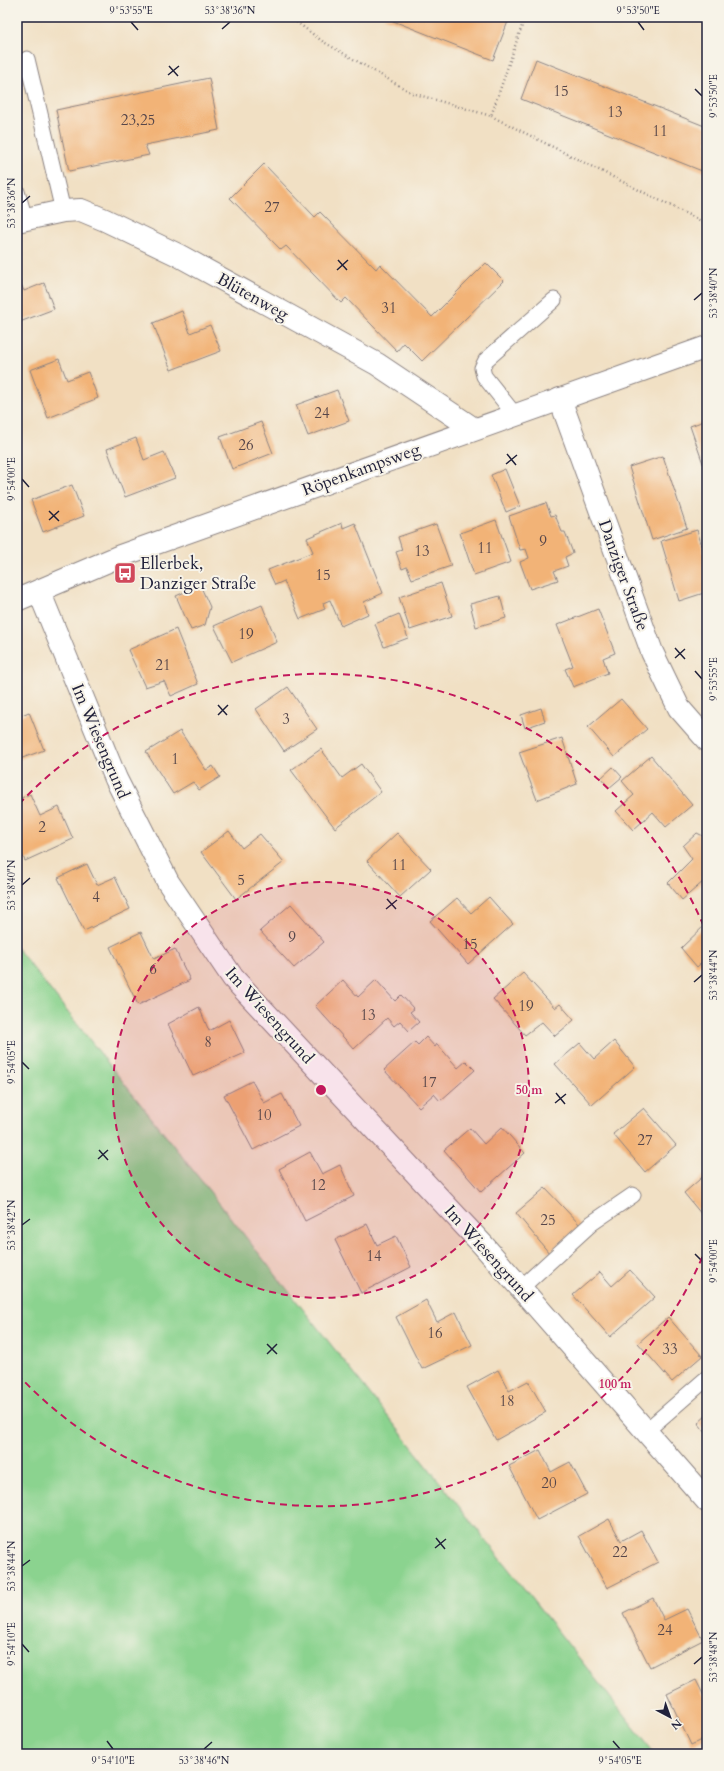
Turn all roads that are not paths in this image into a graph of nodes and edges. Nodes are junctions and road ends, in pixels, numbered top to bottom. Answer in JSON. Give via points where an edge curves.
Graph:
{"nodes":[{"id":1,"x":26,"y":59,"type":"dead end"},
{"id":2,"x":17,"y":192,"type":"edge"},
{"id":3,"x":64,"y":211,"type":"junction"},
{"id":4,"x":21,"y":220,"type":"edge"},
{"id":5,"x":554,"y":300,"type":"dead end"},
{"id":6,"x":707,"y":347,"type":"edge"},
{"id":7,"x":560,"y":399,"type":"junction"},
{"id":8,"x":515,"y":414,"type":"junction"},
{"id":9,"x":474,"y":429,"type":"junction"},
{"id":10,"x":39,"y":591,"type":"junction"},
{"id":11,"x":17,"y":600,"type":"edge"},
{"id":12,"x":707,"y":740,"type":"edge"},
{"id":13,"x":633,"y":1196,"type":"dead end"},
{"id":14,"x":522,"y":1287,"type":"junction"},
{"id":15,"x":707,"y":1378,"type":"edge"},
{"id":16,"x":646,"y":1431,"type":"junction"},
{"id":17,"x":707,"y":1501,"type":"edge"}],
"edges":[{"from":1,"to":3,"type":"lane"},
{"from":2,"to":4,"type":"lane"},
{"from":3,"to":4,"type":"street","name":"Blütenweg"},
{"from":3,"to":9,"type":"street","name":"Blütenweg","via":[[81,210],[178,255],[377,364]]},
{"from":5,"to":8,"type":"lane","via":[[486,360],[482,368],[484,376]]},
{"from":6,"to":7,"type":"street","name":"Röpenkampsweg"},
{"from":7,"to":8,"type":"street","name":"Röpenkampsweg"},
{"from":7,"to":12,"type":"street","name":"Danziger Straße","via":[[652,652],[679,708]]},
{"from":8,"to":9,"type":"street","name":"Röpenkampsweg"},
{"from":9,"to":10,"type":"street","name":"Röpenkampsweg","via":[[103,563]]},
{"from":10,"to":11,"type":"street","name":"Röpenkampsweg"},
{"from":10,"to":14,"type":"street","name":"Im Wiesengrund","via":[[120,786],[168,882],[233,978]]},
{"from":13,"to":14,"type":"lane","via":[[592,1223]]},
{"from":14,"to":16,"type":"street","name":"Im Wiesengrund"},
{"from":15,"to":16,"type":"lane"},
{"from":16,"to":17,"type":"street","name":"Im Wiesengrund"}]}
